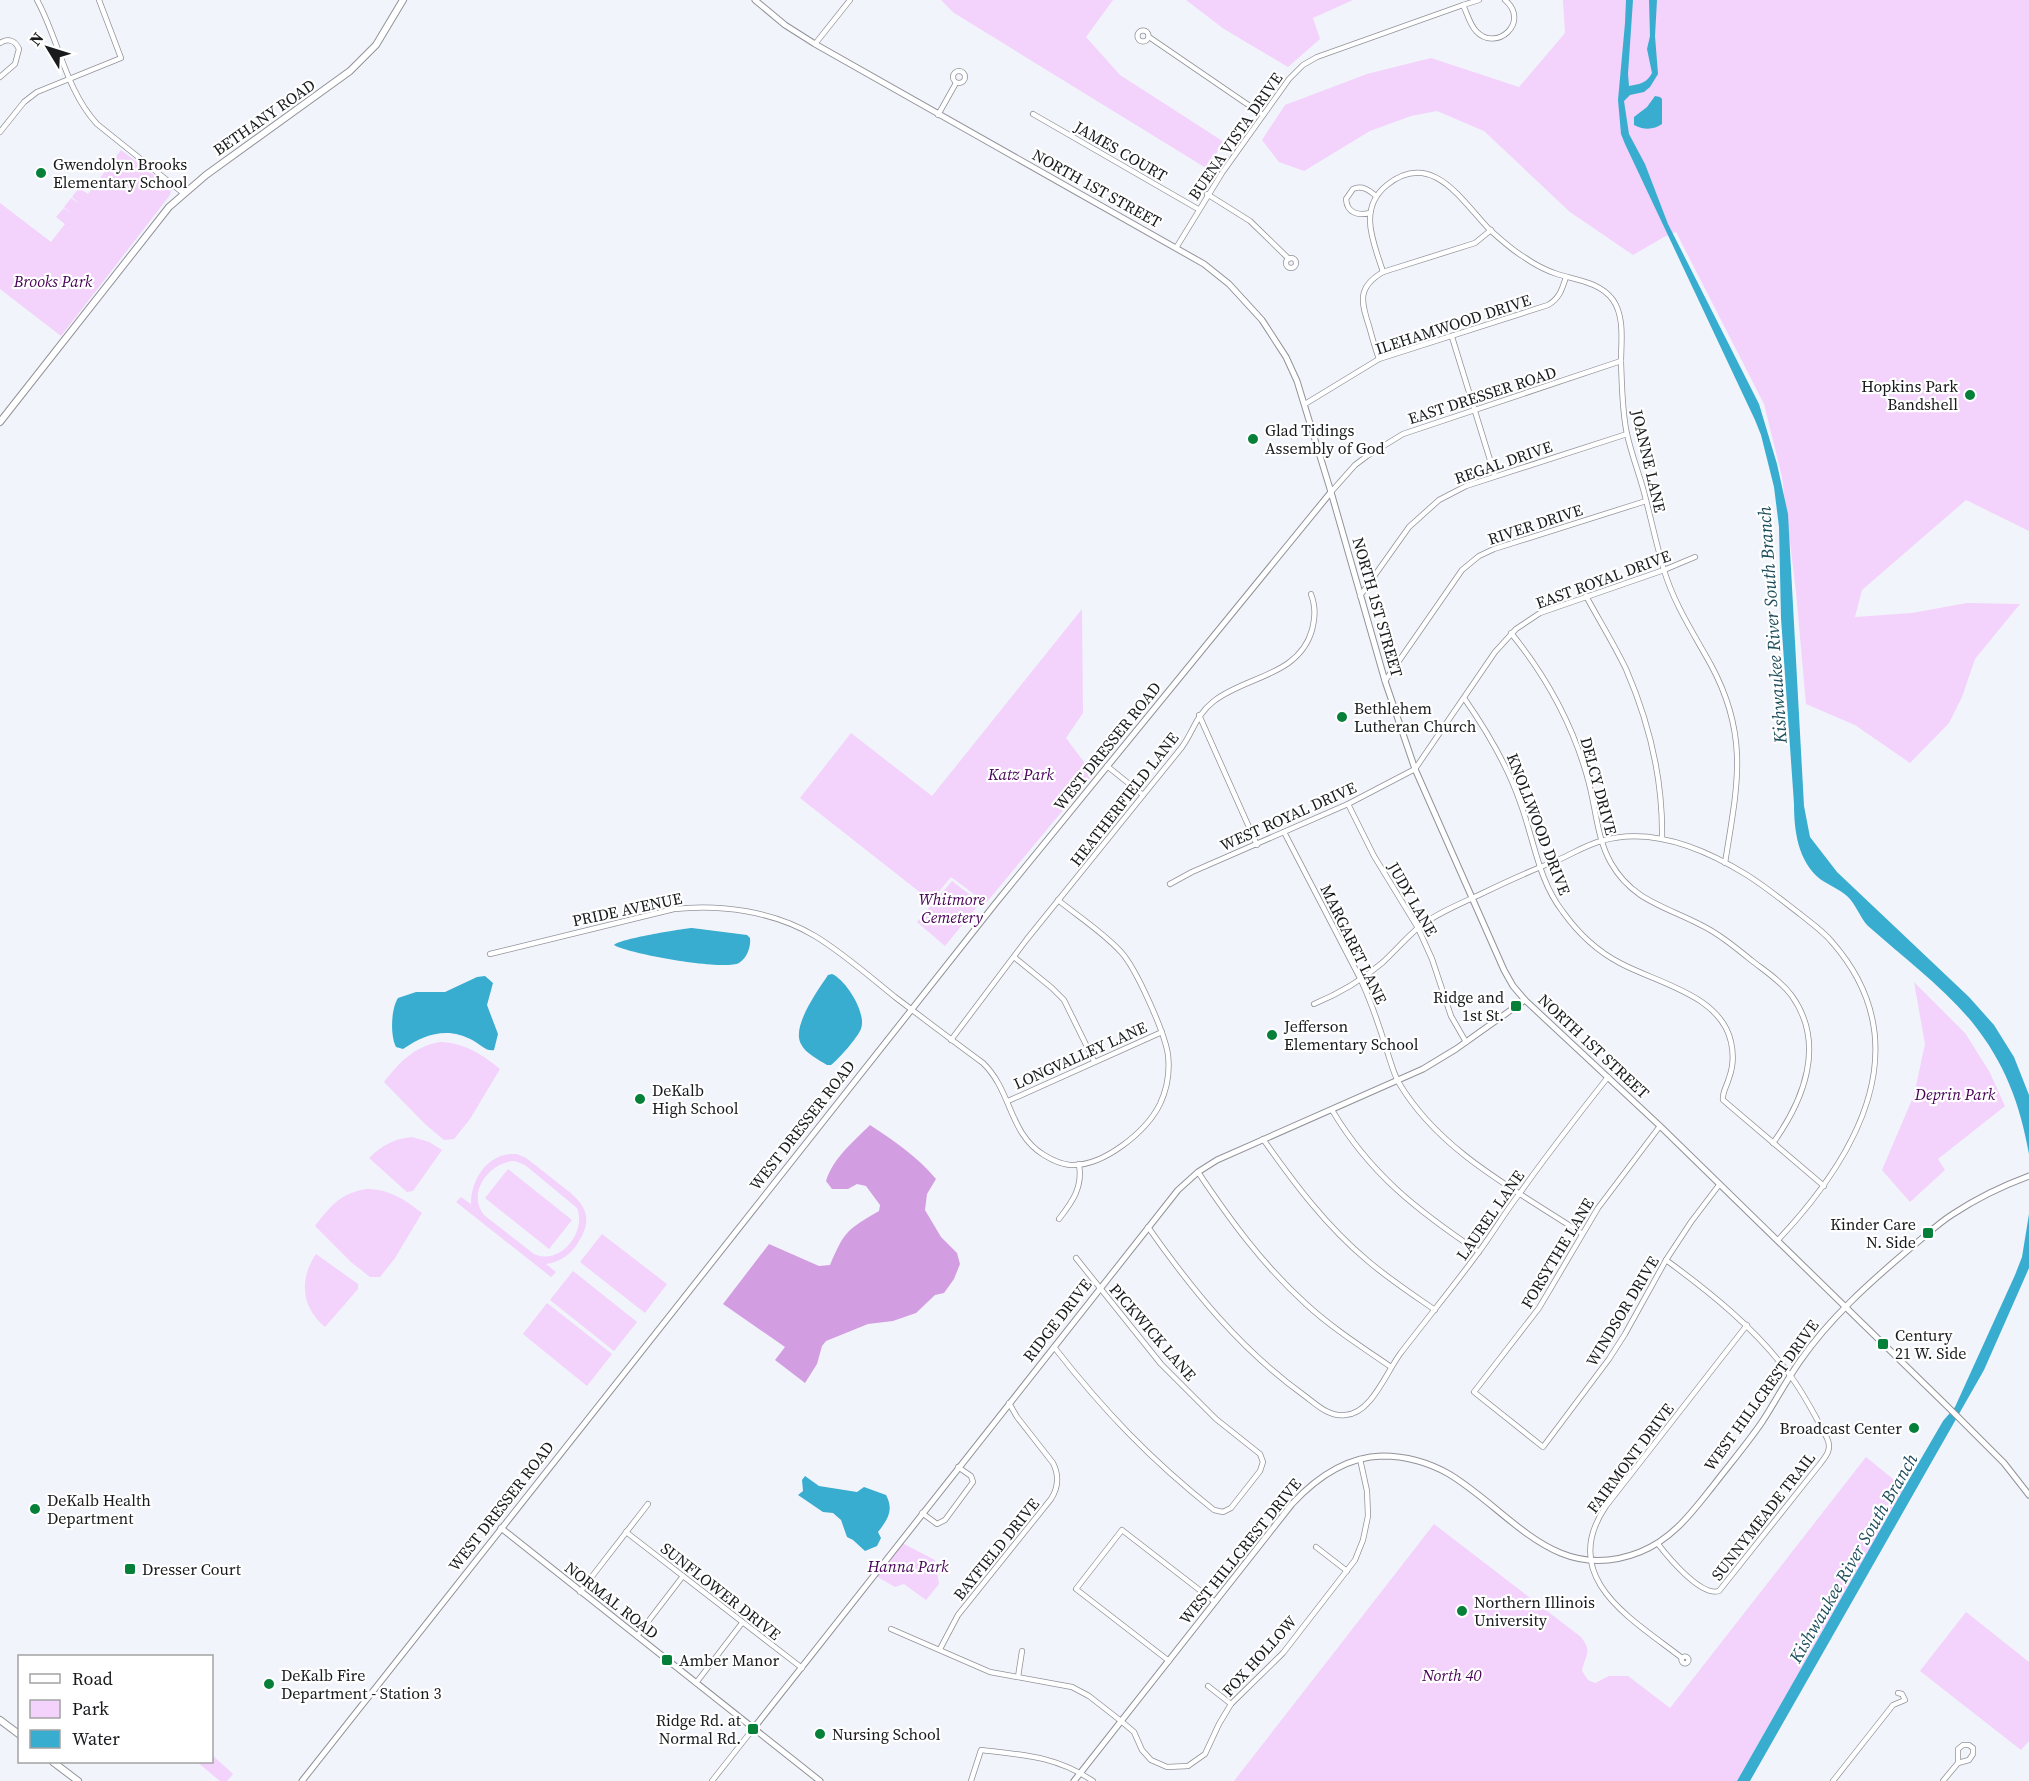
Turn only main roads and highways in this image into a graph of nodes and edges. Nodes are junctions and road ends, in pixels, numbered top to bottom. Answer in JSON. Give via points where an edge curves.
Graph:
{"nodes":[{"id":1,"x":403,"y":0,"type":"edge"},
{"id":2,"x":0,"y":422,"type":"edge"},
{"id":3,"x":0,"y":1720,"type":"edge"},
{"id":4,"x":18,"y":1734,"type":"edge"},
{"id":5,"x":56,"y":1763,"type":"edge"},
{"id":6,"x":78,"y":1781,"type":"edge"}],
"edges":[{"from":1,"to":2,"type":"main road","name":"BETHANY ROAD","via":[[376,45],[350,71],[183,193],[158,219]]},
{"from":3,"to":4,"type":"main road"},
{"from":5,"to":6,"type":"main road"}]}
